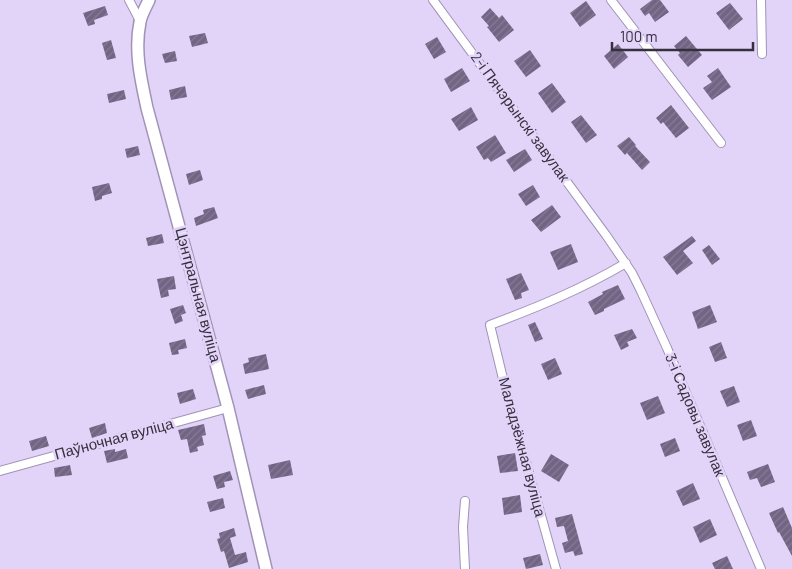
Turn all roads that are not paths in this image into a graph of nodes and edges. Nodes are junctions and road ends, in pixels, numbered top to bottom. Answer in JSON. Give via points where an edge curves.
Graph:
{"nodes":[{"id":1,"x":129,"y":0,"type":"edge"},
{"id":2,"x":148,"y":0,"type":"edge"},
{"id":3,"x":434,"y":0,"type":"edge"},
{"id":4,"x":611,"y":0,"type":"edge"},
{"id":5,"x":761,"y":0,"type":"edge"},
{"id":6,"x":140,"y":20,"type":"junction"},
{"id":7,"x":762,"y":54,"type":"dead end"},
{"id":8,"x":721,"y":143,"type":"dead end"},
{"id":9,"x":626,"y":263,"type":"junction"},
{"id":10,"x":228,"y":408,"type":"junction"},
{"id":11,"x":0,"y":470,"type":"edge"},
{"id":12,"x":465,"y":501,"type":"dead end"},
{"id":13,"x":266,"y":569,"type":"edge"},
{"id":14,"x":465,"y":569,"type":"edge"},
{"id":15,"x":556,"y":569,"type":"edge"},
{"id":16,"x":761,"y":569,"type":"edge"}],
"edges":[{"from":1,"to":6,"type":"street"},
{"from":2,"to":6,"type":"street","name":"Цэнтральная вуліца"},
{"from":3,"to":9,"type":"street","name":"2-і Пячэрынскі завулак"},
{"from":4,"to":8,"type":"street"},
{"from":5,"to":7,"type":"street"},
{"from":6,"to":10,"type":"street","name":"Цэнтральная вуліца","via":[[138,58],[147,108]]},
{"from":9,"to":15,"type":"street","name":"Маладзёжная вуліца","via":[[558,299],[490,325]]},
{"from":9,"to":16,"type":"street","name":"3-і Садовы завулак","via":[[668,348]]},
{"from":10,"to":11,"type":"street","name":"Паўночная вуліца"},
{"from":10,"to":13,"type":"street","name":"Цэнтральная вуліца"},
{"from":12,"to":14,"type":"street"}]}
